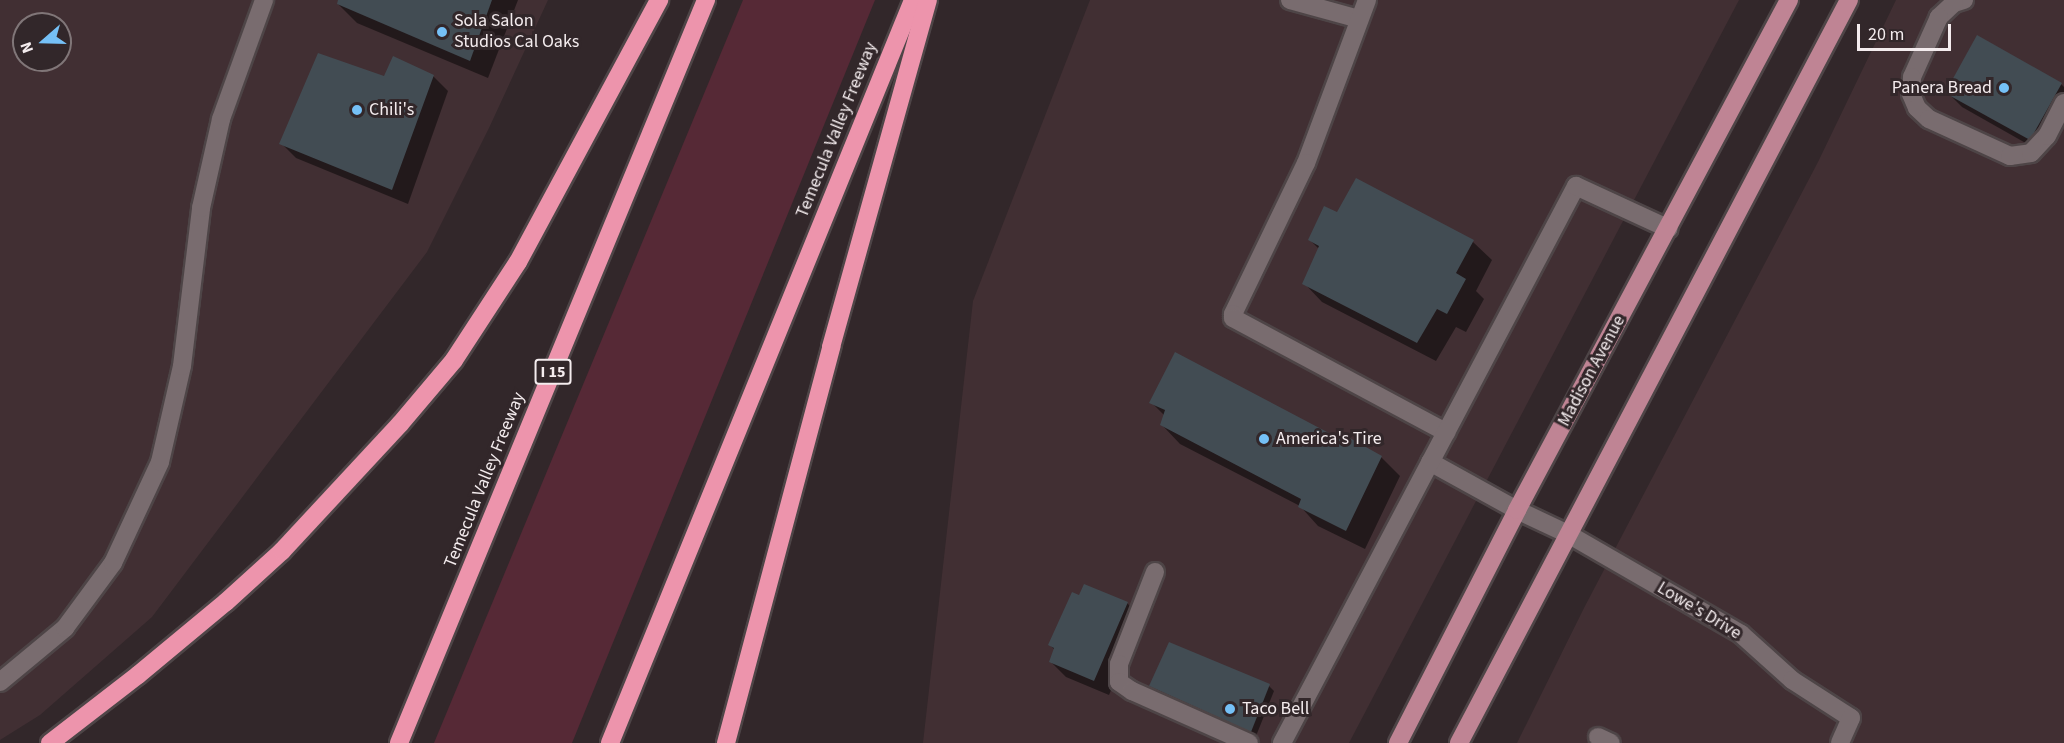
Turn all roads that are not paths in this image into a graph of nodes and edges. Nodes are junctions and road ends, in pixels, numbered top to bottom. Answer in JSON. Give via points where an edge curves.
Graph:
{"nodes":[{"id":1,"x":264,"y":0,"type":"edge"},
{"id":2,"x":660,"y":0,"type":"edge"},
{"id":3,"x":706,"y":0,"type":"edge"},
{"id":4,"x":913,"y":0,"type":"edge"},
{"id":5,"x":928,"y":0,"type":"edge"},
{"id":6,"x":1290,"y":0,"type":"edge"},
{"id":7,"x":1367,"y":0,"type":"edge"},
{"id":8,"x":1789,"y":0,"type":"edge"},
{"id":9,"x":1849,"y":0,"type":"edge"},
{"id":10,"x":1964,"y":0,"type":"edge"},
{"id":11,"x":1359,"y":19,"type":"junction"},
{"id":12,"x":2064,"y":104,"type":"edge"},
{"id":13,"x":1669,"y":228,"type":"junction"},
{"id":14,"x":1446,"y":432,"type":"junction"},
{"id":15,"x":1430,"y":462,"type":"junction"},
{"id":16,"x":1517,"y":510,"type":"junction"},
{"id":17,"x":1569,"y":534,"type":"junction"},
{"id":18,"x":1155,"y":572,"type":"dead end"},
{"id":19,"x":0,"y":682,"type":"edge"},
{"id":20,"x":50,"y":743,"type":"edge"},
{"id":21,"x":399,"y":743,"type":"edge"},
{"id":22,"x":610,"y":743,"type":"edge"},
{"id":23,"x":726,"y":743,"type":"edge"},
{"id":24,"x":1249,"y":743,"type":"edge"},
{"id":25,"x":1282,"y":743,"type":"edge"},
{"id":26,"x":1398,"y":743,"type":"edge"},
{"id":27,"x":1459,"y":743,"type":"edge"},
{"id":28,"x":1840,"y":743,"type":"edge"}],
"edges":[{"from":1,"to":19,"type":"lane","via":[[221,119],[201,208],[182,366],[160,462],[113,563],[65,628]]},
{"from":2,"to":20,"type":"highway","via":[[518,262],[454,360],[282,551],[138,675]]},
{"from":3,"to":21,"type":"highway","name":"Temecula Valley Freeway","number":"I 15"},
{"from":4,"to":22,"type":"highway","name":"Temecula Valley Freeway"},
{"from":5,"to":23,"type":"highway"},
{"from":6,"to":11,"type":"lane"},
{"from":7,"to":11,"type":"lane"},
{"from":8,"to":13,"type":"main road","name":"Madison Avenue"},
{"from":9,"to":17,"type":"main road"},
{"from":10,"to":12,"type":"lane","via":[[1954,3],[1939,17],[1912,76],[1911,94],[1917,108],[1929,119],[2010,156],[2031,153],[2047,136]]},
{"from":11,"to":14,"type":"lane","via":[[1306,163],[1233,318]]},
{"from":13,"to":14,"type":"lane","via":[[1576,186]]},
{"from":13,"to":16,"type":"main road","name":"Madison Avenue"},
{"from":14,"to":15,"type":"lane"},
{"from":15,"to":16,"type":"lane","name":"Lowe's Drive"},
{"from":15,"to":25,"type":"lane"},
{"from":16,"to":17,"type":"lane","name":"Lowe's Drive"},
{"from":16,"to":26,"type":"main road","name":"Madison Avenue"},
{"from":17,"to":27,"type":"main road"},
{"from":17,"to":28,"type":"lane","name":"Lowe's Drive","via":[[1741,634],[1792,680],[1851,718]]},
{"from":18,"to":24,"type":"lane","via":[[1119,664],[1119,682]]}]}
